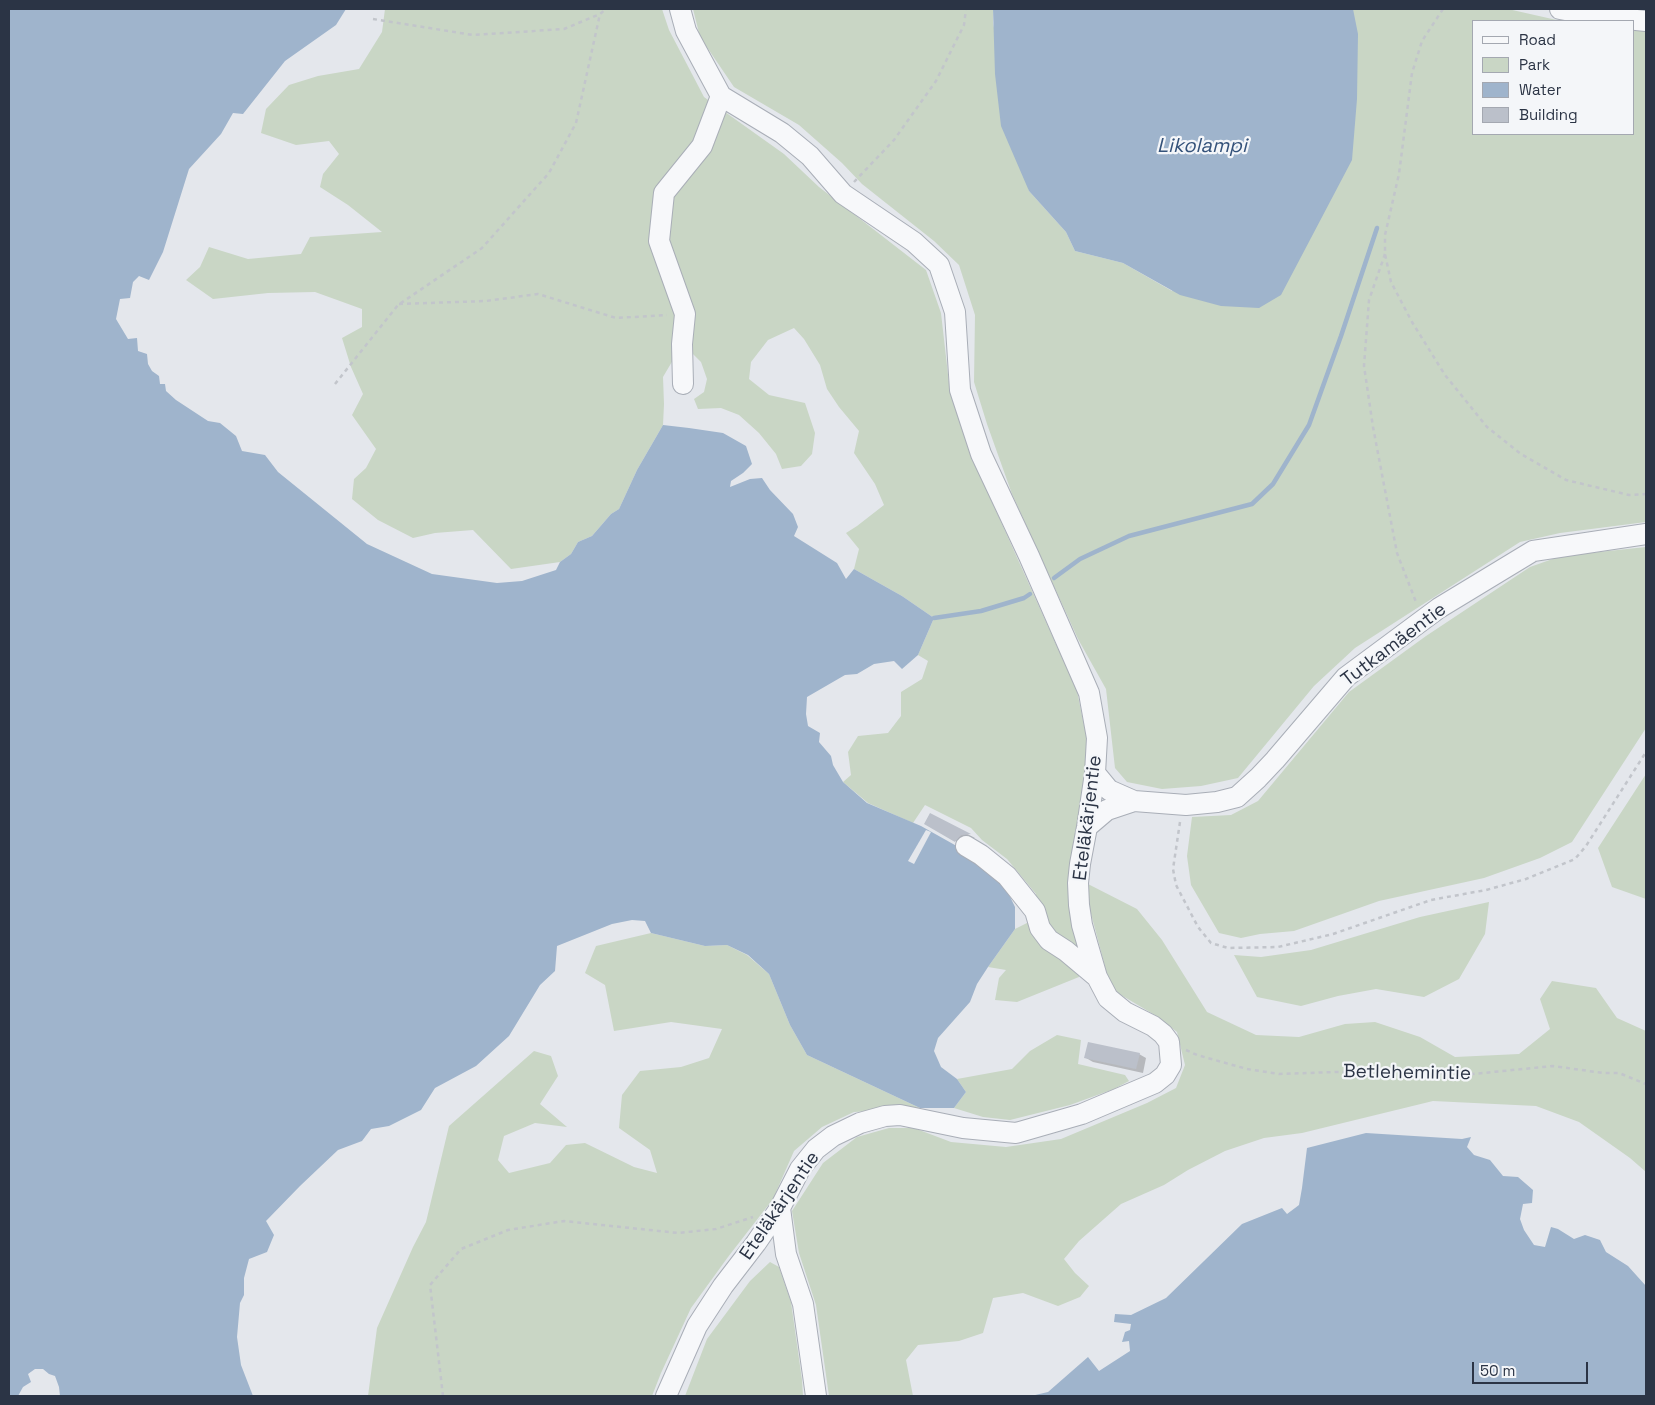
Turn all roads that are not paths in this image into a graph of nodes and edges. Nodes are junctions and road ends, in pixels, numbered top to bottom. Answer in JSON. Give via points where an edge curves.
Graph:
{"nodes":[{"id":1,"x":680,"y":9,"type":"edge"},
{"id":2,"x":1560,"y":9,"type":"edge"},
{"id":3,"x":1646,"y":21,"type":"edge"},
{"id":4,"x":721,"y":96,"type":"junction"},
{"id":5,"x":683,"y":384,"type":"dead end"},
{"id":6,"x":1646,"y":534,"type":"edge"},
{"id":7,"x":1095,"y":773,"type":"junction"},
{"id":8,"x":1134,"y":801,"type":"junction"},
{"id":9,"x":1087,"y":826,"type":"junction"},
{"id":10,"x":966,"y":846,"type":"dead end"},
{"id":11,"x":1098,"y":977,"type":"junction"},
{"id":12,"x":780,"y":1208,"type":"junction"},
{"id":13,"x":666,"y":1396,"type":"edge"},
{"id":14,"x":816,"y":1396,"type":"edge"}],
"edges":[{"from":1,"to":4,"type":"street","via":[[686,31]]},
{"from":2,"to":3,"type":"street"},
{"from":4,"to":5,"type":"street","via":[[702,146],[664,193],[659,241],[685,314]]},
{"from":4,"to":7,"type":"street","name":"Eteläkärjentie","via":[[782,133],[810,156],[842,194],[914,242],[939,265],[955,312],[960,390],[981,454],[1089,693],[1097,738]]},
{"from":6,"to":8,"type":"street","name":"Tutkamäentie","via":[[1533,551],[1439,608],[1346,677],[1275,760],[1236,797],[1217,802],[1181,804]]},
{"from":7,"to":8,"type":"street","name":"Tutkamäentie","via":[[1109,790]]},
{"from":7,"to":9,"type":"street","name":"Eteläkärjentie"},
{"from":8,"to":9,"type":"street","via":[[1106,810]]},
{"from":9,"to":11,"type":"street","name":"Eteläkärjentie","via":[[1080,864],[1079,905]]},
{"from":10,"to":11,"type":"street","via":[[1007,876],[1035,910],[1040,928],[1049,940]]},
{"from":11,"to":12,"type":"street","name":"Eteläkärjentie","via":[[1108,998],[1125,1012],[1154,1026],[1169,1042],[1171,1065],[1155,1084],[1082,1114],[1016,1133],[963,1128],[900,1115],[860,1123],[833,1136],[816,1149],[800,1169]]},
{"from":12,"to":13,"type":"street","name":"Eteläkärjentie","via":[[697,1326]]},
{"from":12,"to":14,"type":"street","via":[[786,1254],[803,1304]]}]}
